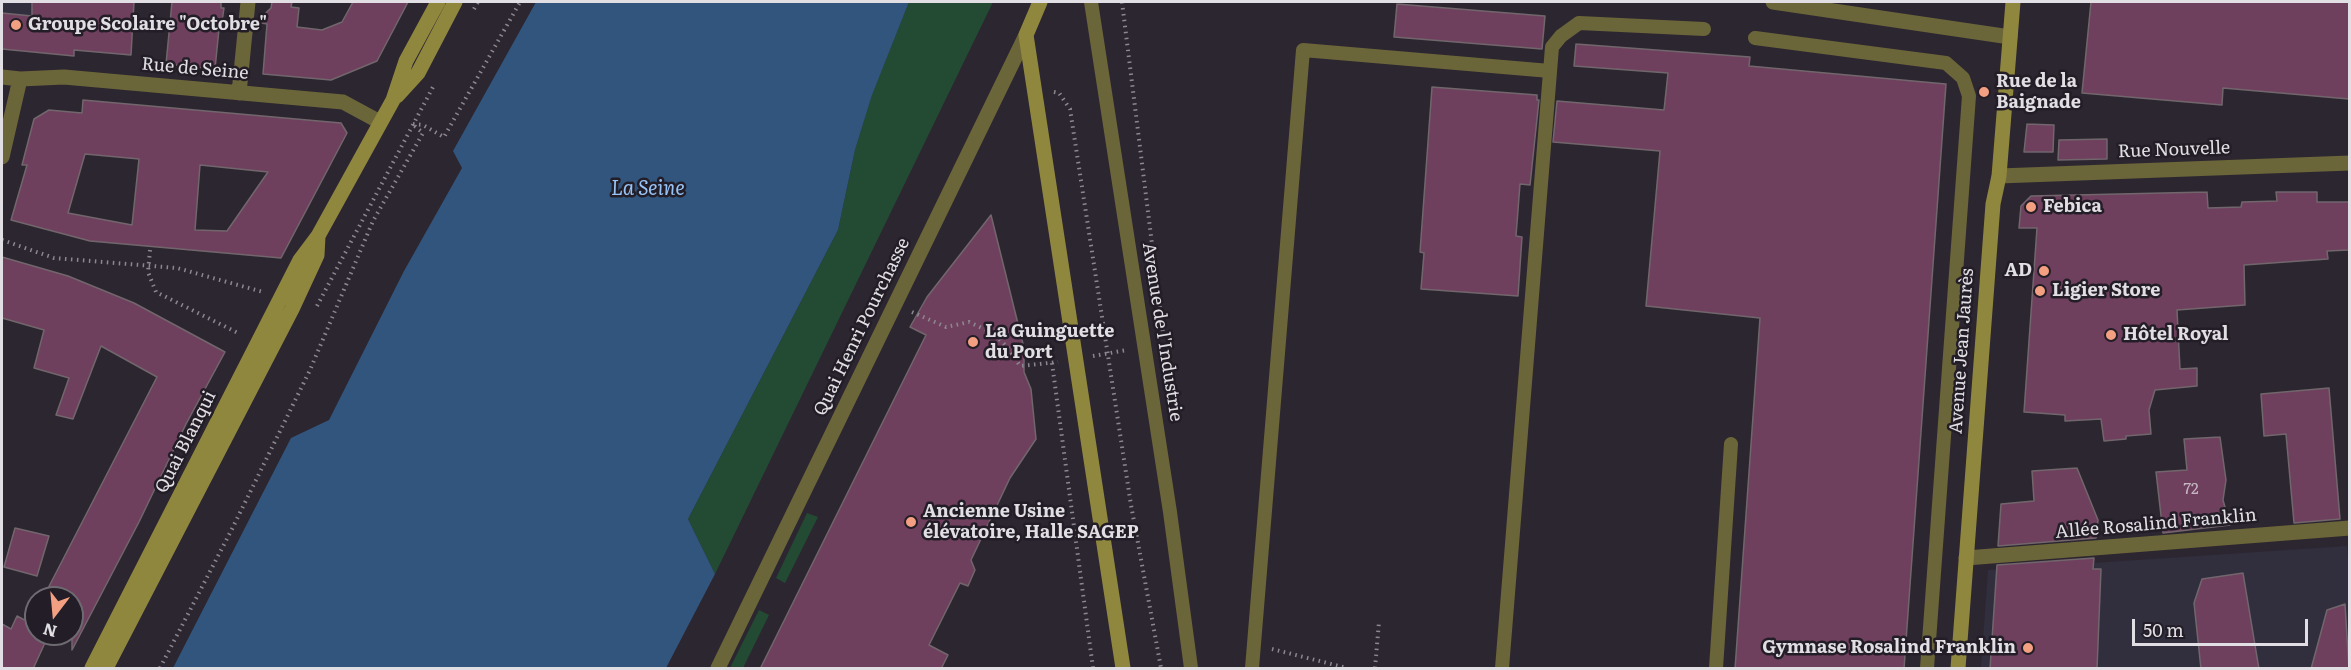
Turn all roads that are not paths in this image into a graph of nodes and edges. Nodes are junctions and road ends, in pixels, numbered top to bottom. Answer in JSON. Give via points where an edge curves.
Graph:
{"nodes":[{"id":1,"x":248,"y":2,"type":"edge"},
{"id":2,"x":438,"y":2,"type":"edge"},
{"id":3,"x":455,"y":2,"type":"edge"},
{"id":4,"x":1040,"y":2,"type":"edge"},
{"id":5,"x":1092,"y":2,"type":"edge"},
{"id":6,"x":1773,"y":2,"type":"edge"},
{"id":7,"x":2013,"y":2,"type":"edge"},
{"id":8,"x":1704,"y":29,"type":"dead end"},
{"id":9,"x":1026,"y":36,"type":"junction"},
{"id":10,"x":2010,"y":37,"type":"junction"},
{"id":11,"x":1755,"y":38,"type":"dead end"},
{"id":12,"x":1550,"y":71,"type":"junction"},
{"id":13,"x":2,"y":77,"type":"edge"},
{"id":14,"x":20,"y":79,"type":"junction"},
{"id":15,"x":239,"y":93,"type":"junction"},
{"id":16,"x":393,"y":100,"type":"junction"},
{"id":17,"x":380,"y":122,"type":"junction"},
{"id":18,"x":2,"y":157,"type":"edge"},
{"id":19,"x":2349,"y":164,"type":"edge"},
{"id":20,"x":1999,"y":176,"type":"junction"},
{"id":21,"x":318,"y":236,"type":"junction"},
{"id":22,"x":1731,"y":444,"type":"dead end"},
{"id":23,"x":2349,"y":528,"type":"edge"},
{"id":24,"x":1966,"y":558,"type":"junction"},
{"id":25,"x":92,"y":669,"type":"edge"},
{"id":26,"x":106,"y":669,"type":"edge"},
{"id":27,"x":718,"y":669,"type":"edge"},
{"id":28,"x":1123,"y":669,"type":"edge"},
{"id":29,"x":1191,"y":669,"type":"edge"},
{"id":30,"x":1252,"y":669,"type":"edge"},
{"id":31,"x":1502,"y":669,"type":"edge"},
{"id":32,"x":1716,"y":669,"type":"edge"},
{"id":33,"x":1927,"y":669,"type":"edge"},
{"id":34,"x":1958,"y":669,"type":"edge"}],
"edges":[{"from":1,"to":15,"type":"street"},
{"from":2,"to":16,"type":"main road","name":"Quai Blanqui","via":[[406,61]]},
{"from":3,"to":16,"type":"main road","name":"Quai Blanqui","via":[[418,73]]},
{"from":4,"to":9,"type":"main road","name":"Quai Henri Pourchasse"},
{"from":5,"to":29,"type":"lane","name":"Avenue de l'Industrie"},
{"from":6,"to":10,"type":"street"},
{"from":7,"to":10,"type":"main road","name":"Avenue Jean Jaurès"},
{"from":8,"to":12,"type":"lane","via":[[1579,23],[1552,47]]},
{"from":9,"to":27,"type":"street","name":"Quai Henri Pourchasse"},
{"from":9,"to":28,"type":"main road"},
{"from":10,"to":20,"type":"main road","name":"Avenue Jean Jaurès"},
{"from":11,"to":33,"type":"lane","via":[[1946,63],[1963,78],[1969,96]]},
{"from":12,"to":30,"type":"lane","via":[[1303,50]]},
{"from":12,"to":31,"type":"lane"},
{"from":13,"to":14,"type":"street","name":"Rue de Seine"},
{"from":14,"to":15,"type":"street","name":"Rue de Seine","via":[[64,77]]},
{"from":14,"to":18,"type":"street"},
{"from":15,"to":17,"type":"street","name":"Rue de Seine","via":[[343,102]]},
{"from":16,"to":17,"type":"main road","name":"Quai Blanqui"},
{"from":17,"to":21,"type":"main road","name":"Quai Blanqui"},
{"from":19,"to":20,"type":"street","name":"Rue Nouvelle"},
{"from":20,"to":24,"type":"main road","name":"Avenue Jean Jaurès","via":[[1993,204]]},
{"from":21,"to":25,"type":"main road","name":"Quai Blanqui","via":[[300,260]]},
{"from":21,"to":26,"type":"main road","name":"Quai Blanqui","via":[[317,255],[292,309]]},
{"from":22,"to":32,"type":"lane"},
{"from":23,"to":24,"type":"street","name":"Allée Rosalind Franklin"},
{"from":24,"to":34,"type":"main road","name":"Avenue Jean Jaurès"}]}
